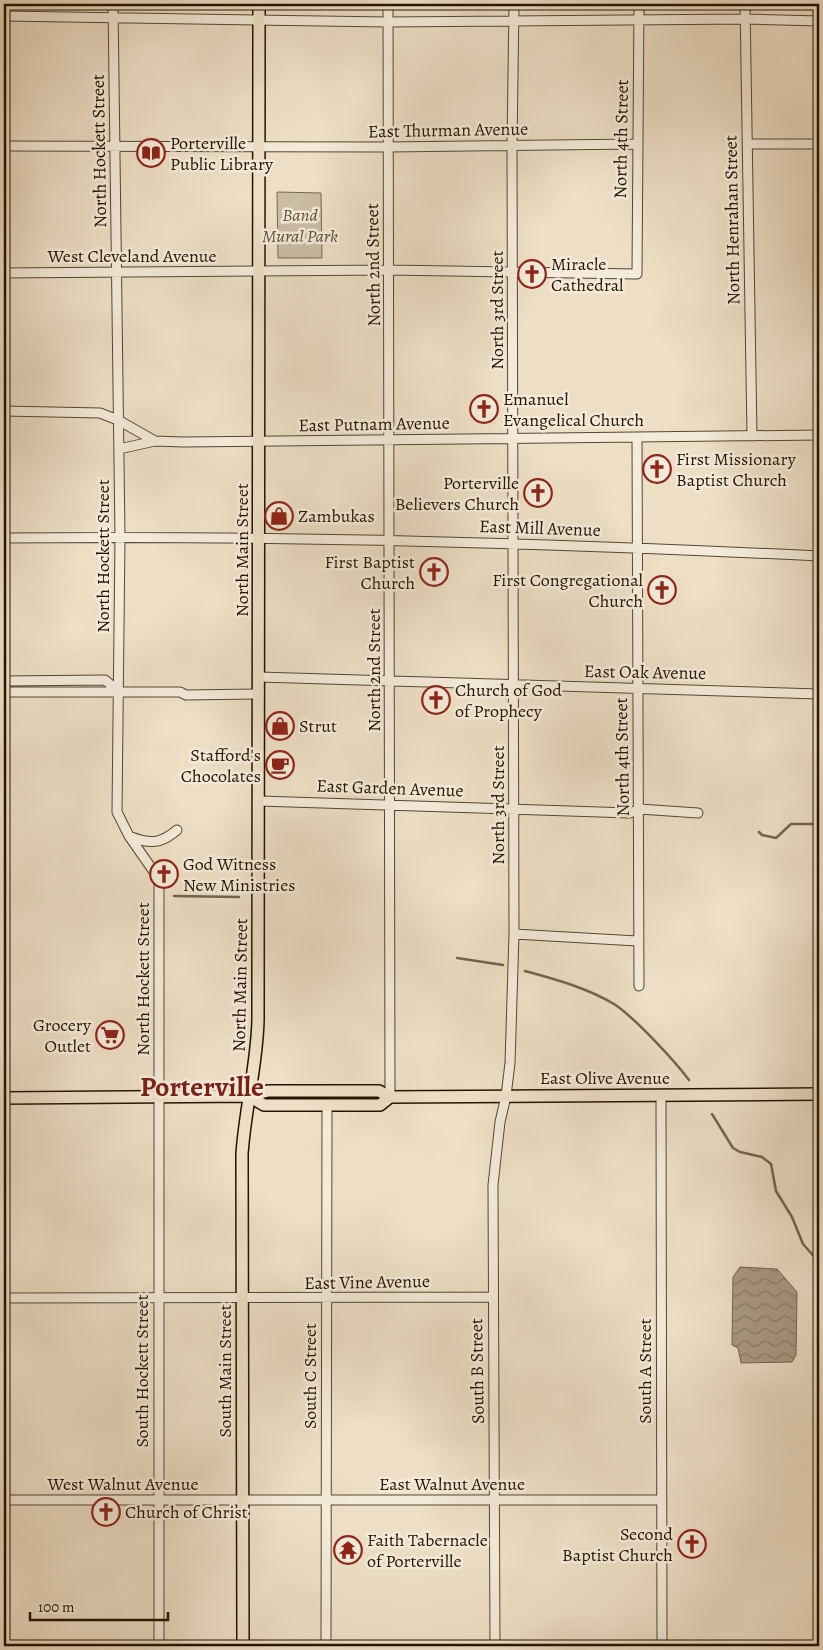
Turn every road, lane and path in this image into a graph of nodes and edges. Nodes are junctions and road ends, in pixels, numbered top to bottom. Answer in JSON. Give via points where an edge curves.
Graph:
{"nodes":[{"id":1,"x":113,"y":4,"type":"edge"},
{"id":2,"x":259,"y":4,"type":"edge"},
{"id":3,"x":388,"y":4,"type":"edge"},
{"id":4,"x":514,"y":4,"type":"edge"},
{"id":5,"x":639,"y":4,"type":"edge"},
{"id":6,"x":746,"y":4,"type":"edge"},
{"id":7,"x":4,"y":16,"type":"edge"},
{"id":8,"x":113,"y":17,"type":"junction"},
{"id":9,"x":746,"y":19,"type":"junction"},
{"id":10,"x":259,"y":20,"type":"junction"},
{"id":11,"x":514,"y":20,"type":"junction"},
{"id":12,"x":639,"y":20,"type":"junction"},
{"id":13,"x":819,"y":21,"type":"edge"},
{"id":14,"x":388,"y":22,"type":"junction"},
{"id":15,"x":637,"y":144,"type":"junction"},
{"id":16,"x":747,"y":144,"type":"junction"},
{"id":17,"x":819,"y":144,"type":"edge"},
{"id":18,"x":115,"y":145,"type":"junction"},
{"id":19,"x":512,"y":145,"type":"junction"},
{"id":20,"x":4,"y":146,"type":"edge"},
{"id":21,"x":259,"y":146,"type":"junction"},
{"id":22,"x":388,"y":147,"type":"junction"},
{"id":23,"x":390,"y":270,"type":"junction"},
{"id":24,"x":4,"y":272,"type":"edge"},
{"id":25,"x":117,"y":272,"type":"junction"},
{"id":26,"x":260,"y":272,"type":"junction"},
{"id":27,"x":513,"y":273,"type":"junction"},
{"id":28,"x":637,"y":274,"type":"joint"},
{"id":29,"x":4,"y":411,"type":"edge"},
{"id":30,"x":118,"y":420,"type":"junction"},
{"id":31,"x":819,"y":435,"type":"edge"},
{"id":32,"x":752,"y":436,"type":"junction"},
{"id":33,"x":637,"y":437,"type":"junction"},
{"id":34,"x":513,"y":438,"type":"junction"},
{"id":35,"x":155,"y":441,"type":"junction"},
{"id":36,"x":390,"y":441,"type":"junction"},
{"id":37,"x":260,"y":442,"type":"junction"},
{"id":38,"x":119,"y":450,"type":"junction"},
{"id":39,"x":120,"y":536,"type":"junction"},
{"id":40,"x":259,"y":537,"type":"junction"},
{"id":41,"x":4,"y":538,"type":"edge"},
{"id":42,"x":390,"y":540,"type":"junction"},
{"id":43,"x":512,"y":544,"type":"junction"},
{"id":44,"x":638,"y":547,"type":"junction"},
{"id":45,"x":819,"y":556,"type":"edge"},
{"id":46,"x":259,"y":677,"type":"junction"},
{"id":47,"x":4,"y":681,"type":"edge"},
{"id":48,"x":391,"y":682,"type":"junction"},
{"id":49,"x":514,"y":686,"type":"junction"},
{"id":50,"x":637,"y":688,"type":"junction"},
{"id":51,"x":118,"y":691,"type":"junction"},
{"id":52,"x":4,"y":692,"type":"edge"},
{"id":53,"x":259,"y":694,"type":"junction"},
{"id":54,"x":819,"y":694,"type":"edge"},
{"id":55,"x":259,"y":801,"type":"junction"},
{"id":56,"x":390,"y":805,"type":"junction"},
{"id":57,"x":514,"y":809,"type":"junction"},
{"id":58,"x":639,"y":809,"type":"junction"},
{"id":59,"x":698,"y":813,"type":"dead end"},
{"id":60,"x":177,"y":830,"type":"dead end"},
{"id":61,"x":131,"y":837,"type":"junction"},
{"id":62,"x":514,"y":934,"type":"junction"},
{"id":63,"x":637,"y":940,"type":"junction"},
{"id":64,"x":639,"y":986,"type":"dead end"},
{"id":65,"x":819,"y":1094,"type":"edge"},
{"id":66,"x":159,"y":1096,"type":"junction"},
{"id":67,"x":249,"y":1096,"type":"junction"},
{"id":68,"x":506,"y":1096,"type":"junction"},
{"id":69,"x":661,"y":1096,"type":"junction"},
{"id":70,"x":390,"y":1097,"type":"junction"},
{"id":71,"x":4,"y":1098,"type":"edge"},
{"id":72,"x":327,"y":1105,"type":"junction"},
{"id":73,"x":492,"y":1297,"type":"junction"},
{"id":74,"x":4,"y":1298,"type":"edge"},
{"id":75,"x":157,"y":1299,"type":"junction"},
{"id":76,"x":243,"y":1299,"type":"junction"},
{"id":77,"x":327,"y":1299,"type":"junction"},
{"id":78,"x":242,"y":1499,"type":"junction"},
{"id":79,"x":4,"y":1500,"type":"edge"},
{"id":80,"x":325,"y":1500,"type":"junction"},
{"id":81,"x":494,"y":1500,"type":"junction"},
{"id":82,"x":662,"y":1500,"type":"junction"},
{"id":83,"x":159,"y":1501,"type":"junction"},
{"id":84,"x":159,"y":1646,"type":"edge"},
{"id":85,"x":243,"y":1646,"type":"edge"},
{"id":86,"x":326,"y":1646,"type":"edge"},
{"id":87,"x":495,"y":1646,"type":"edge"},
{"id":88,"x":662,"y":1646,"type":"edge"}],
"edges":[{"from":1,"to":8,"type":"street","name":"North Hockett Street"},
{"from":2,"to":10,"type":"main road","name":"North Main Street"},
{"from":3,"to":14,"type":"street","name":"North 2nd Street"},
{"from":4,"to":11,"type":"street","name":"North 3rd Street"},
{"from":5,"to":12,"type":"street","name":"North 4th Street"},
{"from":6,"to":9,"type":"street","name":"North Henrahan Street"},
{"from":7,"to":8,"type":"street"},
{"from":8,"to":10,"type":"street"},
{"from":8,"to":18,"type":"street","name":"North Hockett Street"},
{"from":9,"to":12,"type":"street"},
{"from":9,"to":13,"type":"street"},
{"from":9,"to":16,"type":"street","name":"North Henrahan Street"},
{"from":10,"to":14,"type":"street"},
{"from":10,"to":21,"type":"main road","name":"North Main Street"},
{"from":11,"to":12,"type":"street"},
{"from":11,"to":14,"type":"street"},
{"from":11,"to":19,"type":"street","name":"North 3rd Street"},
{"from":12,"to":15,"type":"street","name":"North 4th Street"},
{"from":14,"to":22,"type":"street","name":"North 2nd Street"},
{"from":15,"to":19,"type":"street","name":"East Thurman Avenue"},
{"from":15,"to":28,"type":"street","name":"North 4th Street"},
{"from":16,"to":17,"type":"street"},
{"from":16,"to":32,"type":"street","name":"North Henrahan Street"},
{"from":18,"to":20,"type":"street","name":"East Thurman Avenue"},
{"from":18,"to":21,"type":"street","name":"East Thurman Avenue"},
{"from":18,"to":25,"type":"street","name":"North Hockett Street"},
{"from":19,"to":22,"type":"street","name":"East Thurman Avenue"},
{"from":19,"to":27,"type":"street","name":"North 3rd Street"},
{"from":21,"to":22,"type":"street","name":"East Thurman Avenue"},
{"from":21,"to":26,"type":"main road","name":"North Main Street"},
{"from":22,"to":23,"type":"street","name":"North 2nd Street"},
{"from":23,"to":26,"type":"street","name":"West Cleveland Avenue"},
{"from":23,"to":27,"type":"street","name":"West Cleveland Avenue"},
{"from":23,"to":36,"type":"street","name":"North 2nd Street"},
{"from":24,"to":25,"type":"street","name":"West Cleveland Avenue"},
{"from":25,"to":26,"type":"street","name":"West Cleveland Avenue"},
{"from":25,"to":30,"type":"street","name":"North Hockett Street"},
{"from":26,"to":37,"type":"main road","name":"North Main Street"},
{"from":27,"to":28,"type":"street","name":"West Cleveland Avenue"},
{"from":27,"to":34,"type":"street","name":"North 3rd Street"},
{"from":29,"to":30,"type":"street","via":[[100,412]]},
{"from":30,"to":35,"type":"street"},
{"from":30,"to":38,"type":"street","name":"North Hockett Street"},
{"from":31,"to":32,"type":"street","name":"East Putnam Avenue"},
{"from":32,"to":33,"type":"street","name":"East Putnam Avenue"},
{"from":33,"to":34,"type":"street","name":"East Putnam Avenue"},
{"from":33,"to":44,"type":"street","name":"North 4th Street"},
{"from":34,"to":36,"type":"street","name":"East Putnam Avenue"},
{"from":34,"to":43,"type":"street","name":"North 3rd Street"},
{"from":35,"to":37,"type":"street","name":"East Putnam Avenue"},
{"from":35,"to":38,"type":"street"},
{"from":36,"to":37,"type":"street","name":"East Putnam Avenue"},
{"from":36,"to":42,"type":"street","name":"North 2nd Street"},
{"from":37,"to":40,"type":"main road","name":"North Main Street"},
{"from":38,"to":39,"type":"street","name":"North Hockett Street"},
{"from":39,"to":40,"type":"street","name":"East Mill Avenue"},
{"from":39,"to":41,"type":"street","name":"East Mill Avenue"},
{"from":39,"to":51,"type":"street","name":"North Hockett Street"},
{"from":40,"to":42,"type":"street","name":"East Mill Avenue"},
{"from":40,"to":46,"type":"main road","name":"North Main Street"},
{"from":42,"to":43,"type":"street","name":"East Mill Avenue"},
{"from":42,"to":48,"type":"street","name":"North 2nd Street"},
{"from":43,"to":44,"type":"street","name":"East Mill Avenue"},
{"from":43,"to":49,"type":"street","name":"North 3rd Street"},
{"from":44,"to":45,"type":"street","name":"East Mill Avenue"},
{"from":44,"to":50,"type":"street","name":"North 4th Street"},
{"from":46,"to":48,"type":"street","name":"East Oak Avenue"},
{"from":46,"to":53,"type":"main road","name":"North Main Street"},
{"from":47,"to":51,"type":"street","via":[[105,680]]},
{"from":48,"to":49,"type":"street","name":"East Oak Avenue"},
{"from":48,"to":56,"type":"street","name":"North 2nd Street"},
{"from":49,"to":50,"type":"street","name":"East Oak Avenue"},
{"from":49,"to":57,"type":"street","name":"North 3rd Street"},
{"from":50,"to":54,"type":"street","name":"East Oak Avenue"},
{"from":50,"to":58,"type":"street","name":"North 4th Street"},
{"from":51,"to":52,"type":"street"},
{"from":51,"to":53,"type":"street","via":[[180,692],[186,696]]},
{"from":51,"to":61,"type":"street","name":"North Hockett Street","via":[[117,812]]},
{"from":53,"to":55,"type":"main road","name":"North Main Street"},
{"from":55,"to":56,"type":"street","name":"East Garden Avenue"},
{"from":55,"to":67,"type":"main road","name":"North Main Street","via":[[258,1046]]},
{"from":56,"to":57,"type":"street","name":"East Garden Avenue"},
{"from":56,"to":70,"type":"street","name":"North 2nd Street"},
{"from":57,"to":58,"type":"street","name":"East Garden Avenue","via":[[630,812]]},
{"from":57,"to":62,"type":"street","name":"North 3rd Street"},
{"from":58,"to":59,"type":"street","name":"East Garden Avenue"},
{"from":58,"to":63,"type":"street","name":"North 4th Street"},
{"from":60,"to":61,"type":"street","via":[[155,843]]},
{"from":61,"to":66,"type":"street","name":"North Hockett Street","via":[[159,879]]},
{"from":62,"to":63,"type":"street"},
{"from":62,"to":68,"type":"street","name":"North 3rd Street","via":[[512,1032]]},
{"from":63,"to":64,"type":"street","name":"North 4th Street"},
{"from":65,"to":69,"type":"main road","name":"East Olive Avenue"},
{"from":66,"to":67,"type":"main road"},
{"from":66,"to":71,"type":"main road"},
{"from":66,"to":75,"type":"street","name":"South Hockett Street"},
{"from":67,"to":70,"type":"main road","name":"East Olive Avenue","via":[[268,1091],[379,1091]]},
{"from":67,"to":72,"type":"main road","name":"East Olive Avenue","via":[[264,1105]]},
{"from":67,"to":76,"type":"main road","name":"South Main Street","via":[[242,1154]]},
{"from":68,"to":69,"type":"main road","name":"East Olive Avenue"},
{"from":68,"to":70,"type":"main road","name":"East Olive Avenue"},
{"from":68,"to":73,"type":"street","name":"South B Street","via":[[493,1185]]},
{"from":69,"to":82,"type":"street","name":"South A Street"},
{"from":70,"to":72,"type":"main road","name":"East Olive Avenue","via":[[380,1105]]},
{"from":72,"to":77,"type":"street","name":"South C Street"},
{"from":73,"to":77,"type":"street","name":"East Vine Avenue"},
{"from":73,"to":81,"type":"street","name":"South B Street"},
{"from":74,"to":75,"type":"street","name":"East Vine Avenue"},
{"from":75,"to":76,"type":"street","name":"East Vine Avenue"},
{"from":75,"to":83,"type":"street","name":"South Hockett Street"},
{"from":76,"to":77,"type":"street","name":"East Vine Avenue"},
{"from":76,"to":78,"type":"main road","name":"South Main Street"},
{"from":77,"to":80,"type":"street","name":"South C Street"},
{"from":78,"to":80,"type":"street","name":"East Walnut Avenue"},
{"from":78,"to":83,"type":"street","name":"West Walnut Avenue"},
{"from":78,"to":85,"type":"main road","name":"South Main Street"},
{"from":79,"to":83,"type":"street","name":"West Walnut Avenue"},
{"from":80,"to":81,"type":"street","name":"East Walnut Avenue"},
{"from":80,"to":86,"type":"street","name":"South C Street"},
{"from":81,"to":82,"type":"street","name":"East Walnut Avenue"},
{"from":81,"to":87,"type":"street","name":"South B Street"},
{"from":82,"to":88,"type":"street","name":"South A Street"},
{"from":83,"to":84,"type":"street","name":"South Hockett Street"}]}
